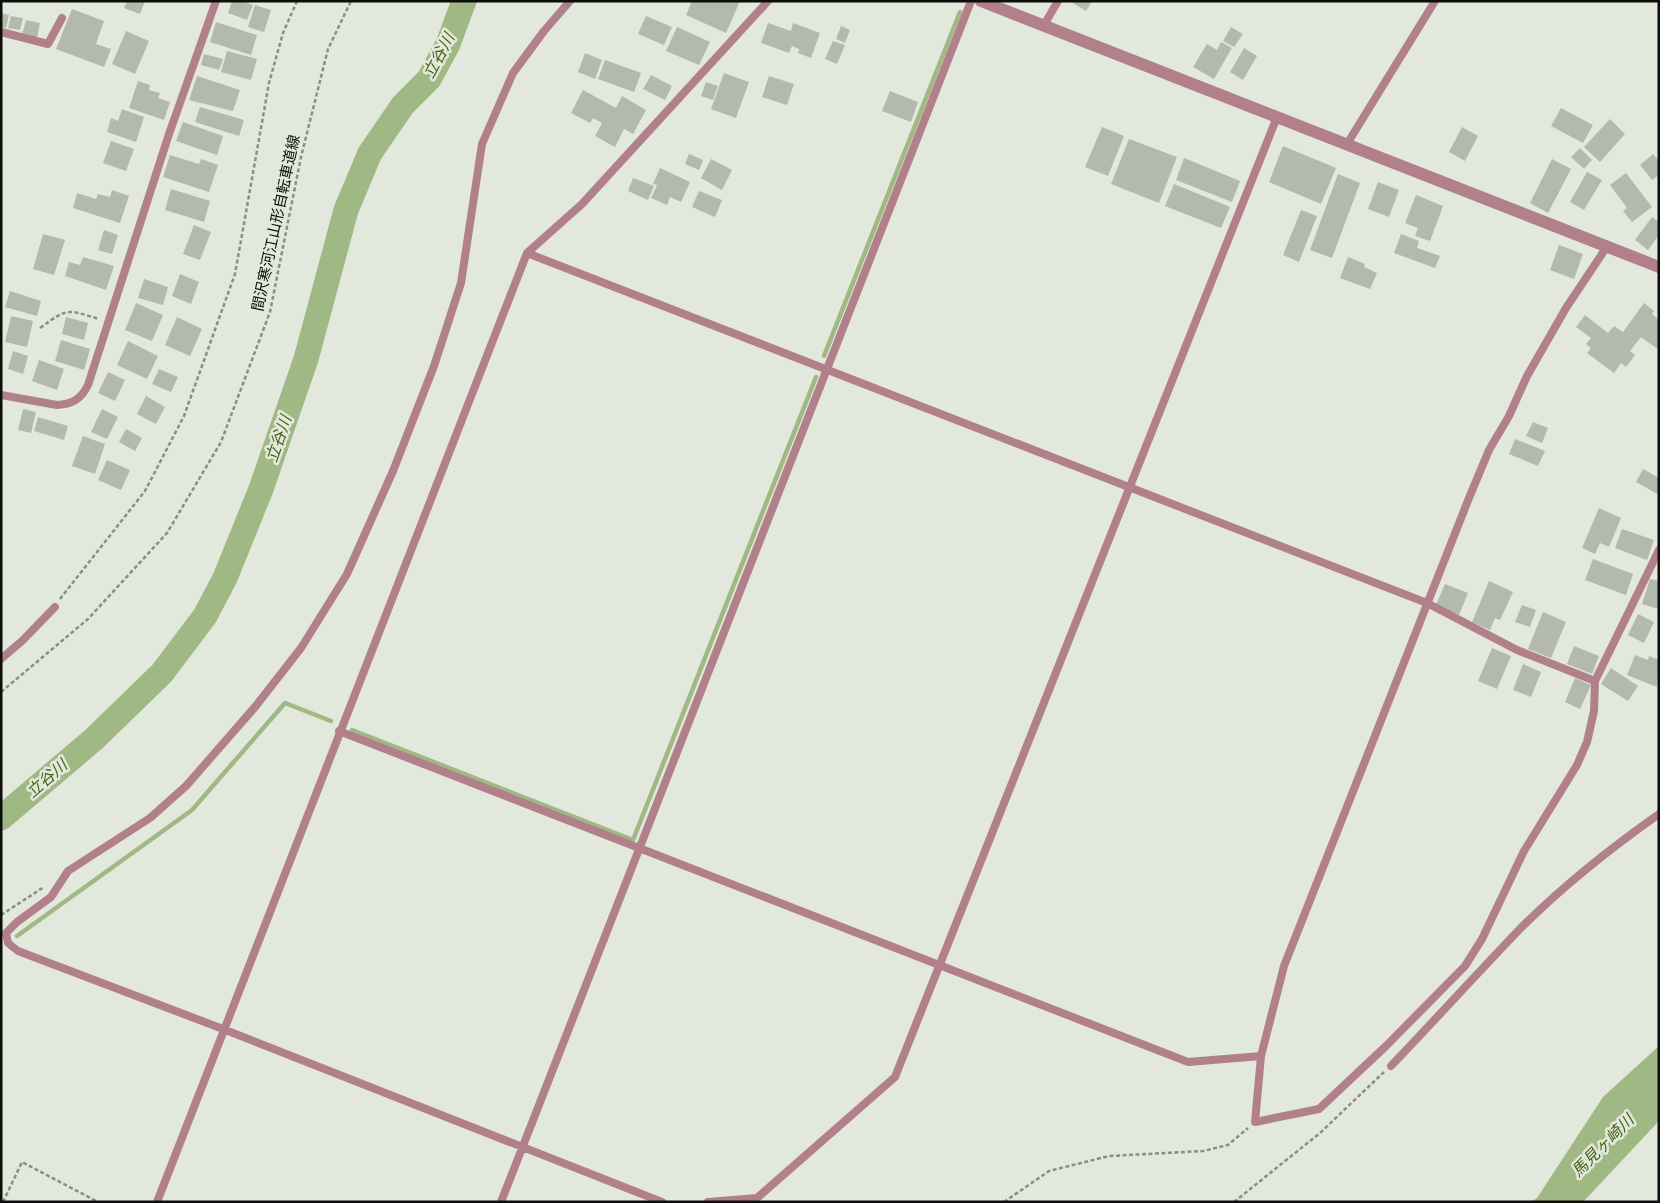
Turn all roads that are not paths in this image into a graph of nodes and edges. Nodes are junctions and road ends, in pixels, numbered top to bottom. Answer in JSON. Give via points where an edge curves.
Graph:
{"nodes":[{"id":1,"x":216,"y":1,"type":"edge"},
{"id":2,"x":570,"y":1,"type":"edge"},
{"id":3,"x":768,"y":1,"type":"edge"},
{"id":4,"x":971,"y":1,"type":"edge"},
{"id":5,"x":981,"y":1,"type":"edge"},
{"id":6,"x":1058,"y":1,"type":"edge"},
{"id":7,"x":1435,"y":1,"type":"edge"},
{"id":8,"x":62,"y":18,"type":"dead end"},
{"id":9,"x":1044,"y":25,"type":"junction"},
{"id":10,"x":1,"y":32,"type":"edge"},
{"id":11,"x":1277,"y":117,"type":"junction"},
{"id":12,"x":1347,"y":144,"type":"junction"},
{"id":13,"x":1606,"y":248,"type":"junction"},
{"id":14,"x":527,"y":253,"type":"junction"},
{"id":15,"x":1659,"y":267,"type":"edge"},
{"id":16,"x":828,"y":370,"type":"junction"},
{"id":17,"x":1,"y":395,"type":"edge"},
{"id":18,"x":1128,"y":488,"type":"junction"},
{"id":19,"x":1659,"y":550,"type":"edge"},
{"id":20,"x":1427,"y":603,"type":"junction"},
{"id":21,"x":55,"y":606,"type":"road end"},
{"id":22,"x":1,"y":659,"type":"edge"},
{"id":23,"x":1595,"y":681,"type":"junction"},
{"id":24,"x":339,"y":731,"type":"junction"},
{"id":25,"x":1659,"y":814,"type":"edge"},
{"id":26,"x":639,"y":849,"type":"junction"},
{"id":27,"x":940,"y":967,"type":"junction"},
{"id":28,"x":223,"y":1029,"type":"junction"},
{"id":29,"x":1261,"y":1056,"type":"junction"},
{"id":30,"x":1391,"y":1066,"type":"road end"},
{"id":31,"x":522,"y":1148,"type":"junction"},
{"id":32,"x":157,"y":1202,"type":"edge"},
{"id":33,"x":501,"y":1202,"type":"edge"},
{"id":34,"x":662,"y":1202,"type":"edge"},
{"id":35,"x":708,"y":1202,"type":"edge"}],
"edges":[{"from":1,"to":17,"type":"lane","via":[[82,397],[57,405]]},
{"from":2,"to":28,"type":"lane","via":[[513,73],[482,144],[461,283],[431,375],[348,574],[301,648],[186,786],[150,818],[68,871],[51,897],[6,933],[8,943],[18,951]]},
{"from":3,"to":14,"type":"lane","via":[[582,204]]},
{"from":4,"to":16,"type":"lane"},
{"from":5,"to":9,"type":"street"},
{"from":6,"to":9,"type":"lane"},
{"from":7,"to":12,"type":"lane"},
{"from":8,"to":10,"type":"lane","via":[[48,44]]},
{"from":9,"to":11,"type":"street"},
{"from":11,"to":12,"type":"street"},
{"from":11,"to":18,"type":"lane"},
{"from":12,"to":13,"type":"street"},
{"from":13,"to":15,"type":"street"},
{"from":13,"to":20,"type":"lane","via":[[1563,314],[1489,450]]},
{"from":14,"to":16,"type":"lane"},
{"from":14,"to":24,"type":"lane"},
{"from":16,"to":18,"type":"lane"},
{"from":16,"to":26,"type":"lane"},
{"from":18,"to":20,"type":"lane"},
{"from":18,"to":27,"type":"lane"},
{"from":19,"to":23,"type":"lane"},
{"from":20,"to":23,"type":"lane","via":[[1517,650]]},
{"from":20,"to":29,"type":"lane","via":[[1284,966]]},
{"from":21,"to":22,"type":"lane","via":[[22,642]]},
{"from":23,"to":29,"type":"lane","via":[[1594,711],[1577,765],[1524,851],[1482,939],[1465,966],[1319,1109],[1255,1122]]},
{"from":24,"to":26,"type":"lane"},
{"from":24,"to":28,"type":"lane"},
{"from":25,"to":30,"type":"lane","via":[[1548,902]]},
{"from":26,"to":27,"type":"lane"},
{"from":26,"to":31,"type":"lane"},
{"from":27,"to":29,"type":"lane","via":[[1188,1062]]},
{"from":27,"to":35,"type":"lane","via":[[895,1077],[757,1198]]},
{"from":28,"to":31,"type":"lane"},
{"from":28,"to":32,"type":"lane"},
{"from":31,"to":33,"type":"lane"},
{"from":31,"to":34,"type":"lane"}]}
